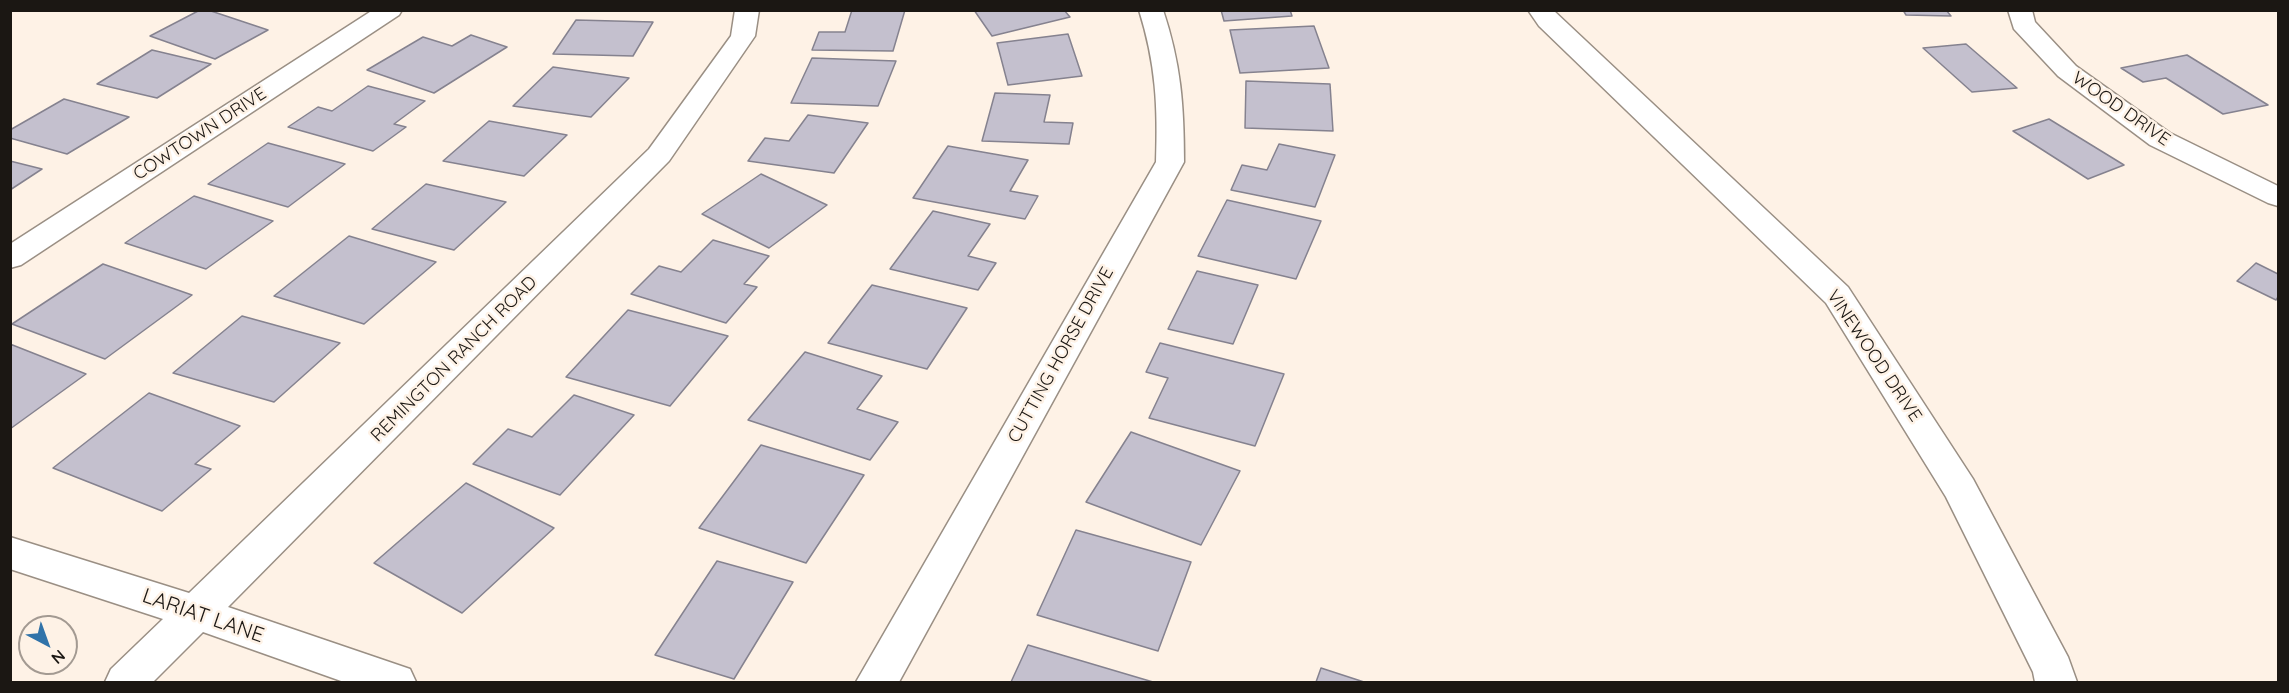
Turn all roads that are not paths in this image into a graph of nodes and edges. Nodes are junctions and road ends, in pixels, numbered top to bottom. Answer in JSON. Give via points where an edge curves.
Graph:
{"nodes":[{"id":1,"x":390,"y":10,"type":"edge"},
{"id":2,"x":747,"y":10,"type":"edge"},
{"id":3,"x":1151,"y":10,"type":"edge"},
{"id":4,"x":1540,"y":10,"type":"edge"},
{"id":5,"x":2020,"y":10,"type":"edge"},
{"id":6,"x":2278,"y":196,"type":"edge"},
{"id":7,"x":10,"y":258,"type":"edge"},
{"id":8,"x":10,"y":554,"type":"edge"},
{"id":9,"x":197,"y":613,"type":"junction"},
{"id":10,"x":126,"y":682,"type":"edge"},
{"id":11,"x":395,"y":682,"type":"edge"},
{"id":12,"x":877,"y":682,"type":"edge"},
{"id":13,"x":2056,"y":682,"type":"edge"}],
"edges":[{"from":1,"to":7,"type":"street","name":"COWTOWN DRIVE"},
{"from":2,"to":9,"type":"street","name":"REMINGTON RANCH ROAD","via":[[743,36],[659,156]]},
{"from":3,"to":12,"type":"street","name":"CUTTING HORSE DRIVE","via":[[1163,47],[1171,109],[1170,162]]},
{"from":4,"to":13,"type":"street","name":"VINEWOOD DRIVE","via":[[1837,295],[1960,489]]},
{"from":5,"to":6,"type":"street","name":"WOOD DRIVE","via":[[2024,24],[2067,71],[2160,139]]},
{"from":8,"to":9,"type":"street","name":"LARIAT LANE"},
{"from":9,"to":10,"type":"street","name":"REMINGTON RANCH ROAD"},
{"from":9,"to":11,"type":"street","name":"LARIAT LANE"}]}
